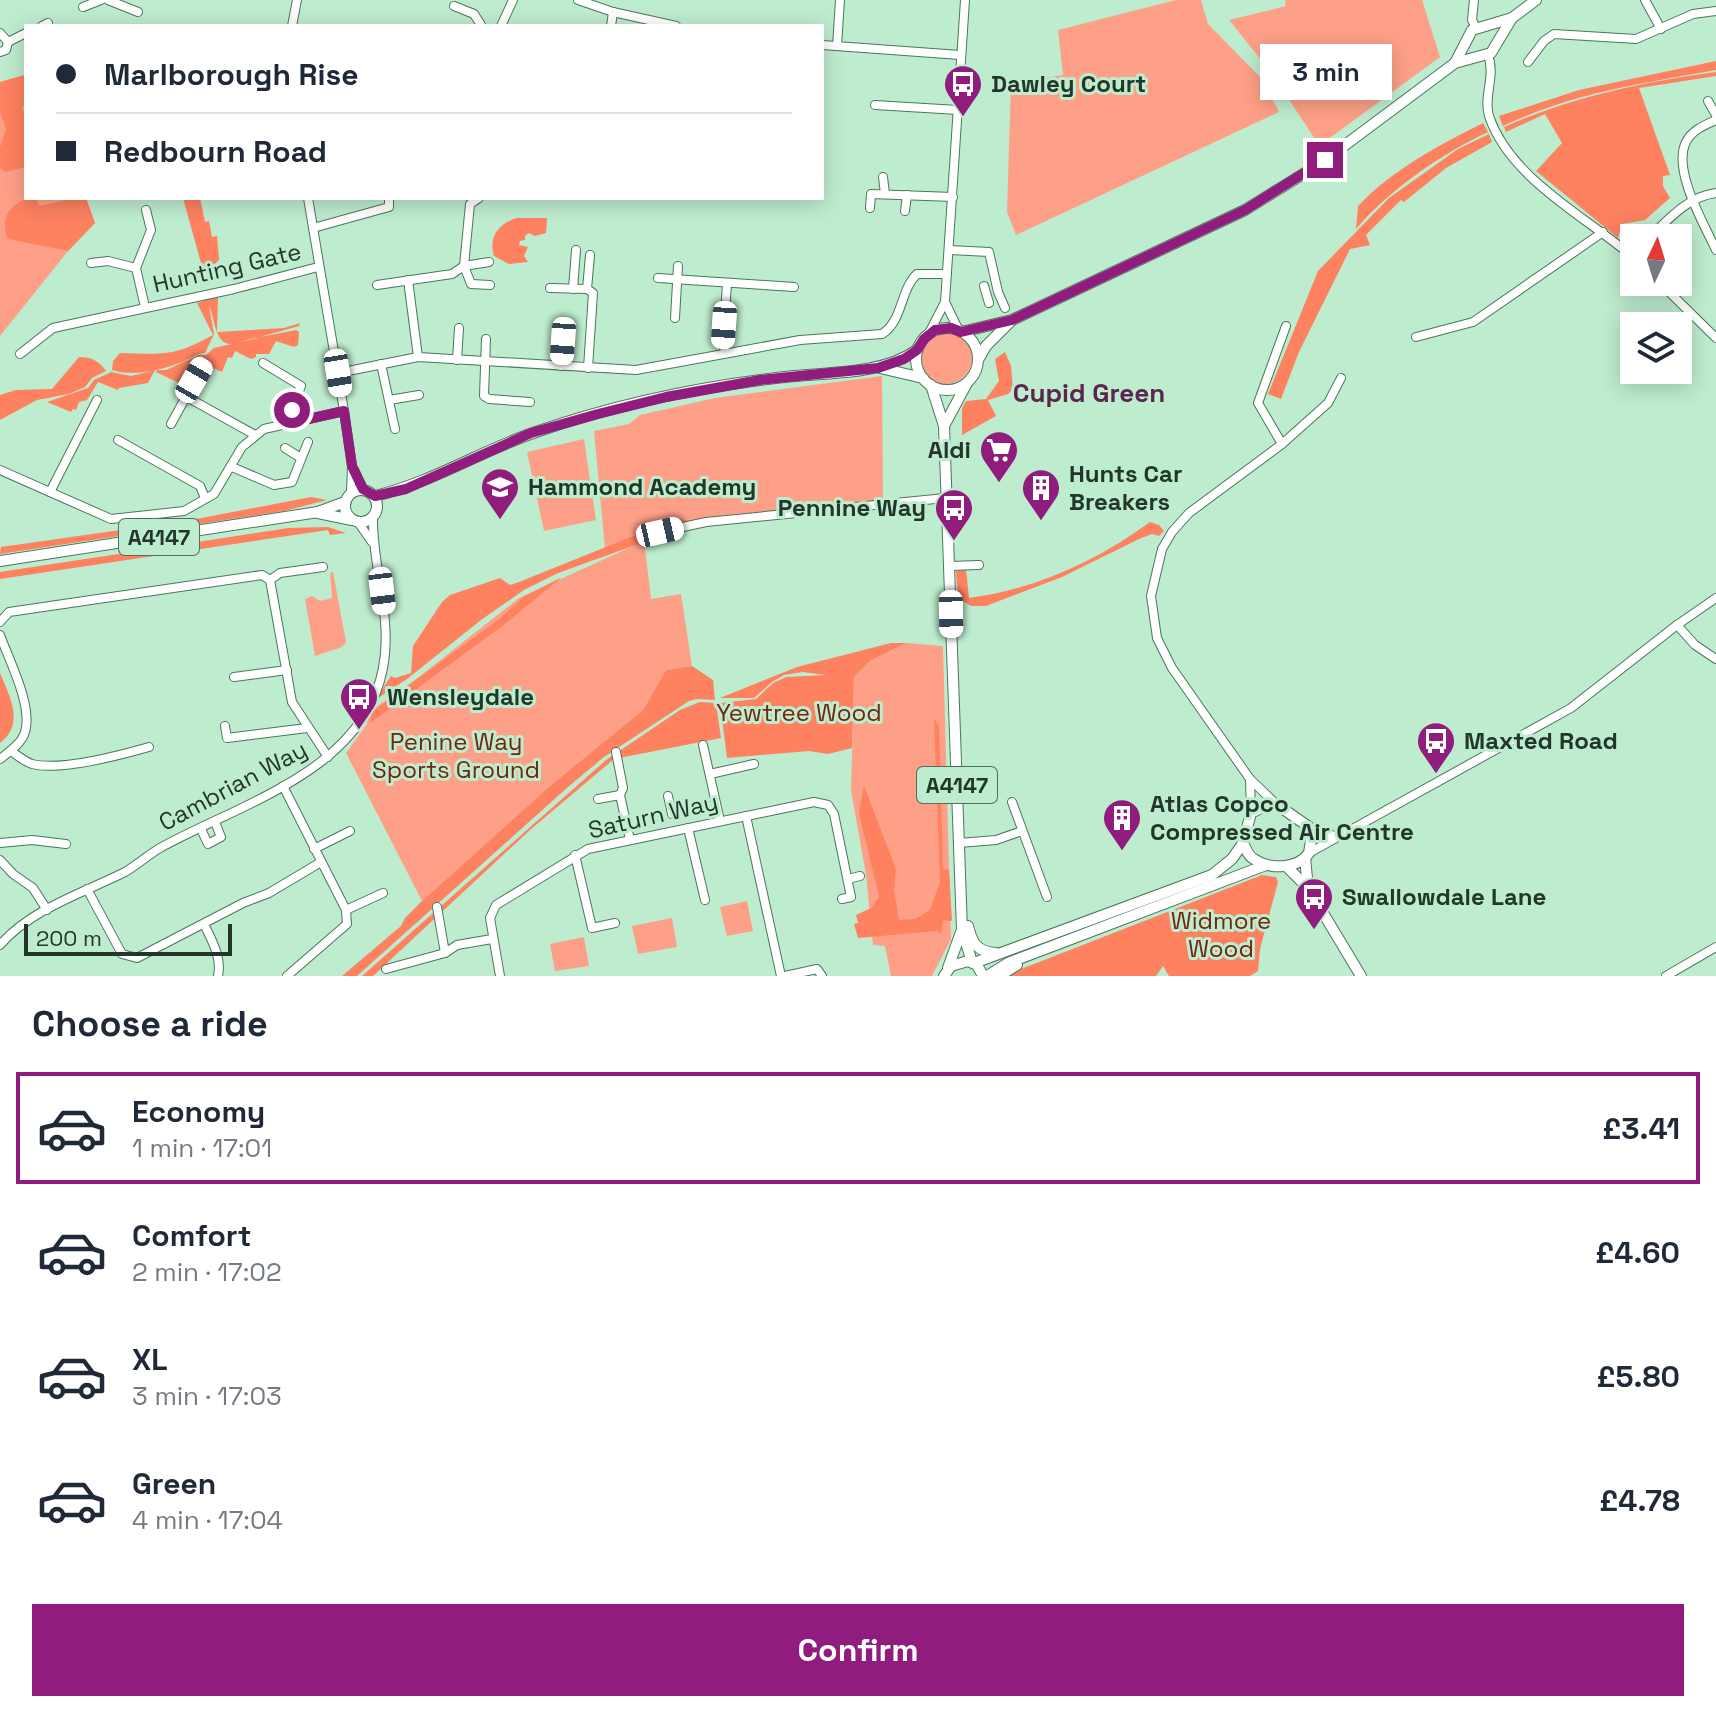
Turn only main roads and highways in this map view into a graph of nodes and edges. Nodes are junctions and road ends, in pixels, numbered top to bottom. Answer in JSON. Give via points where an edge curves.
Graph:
{"nodes":[{"id":1,"x":1536,"y":0,"type":"edge"},
{"id":2,"x":1512,"y":18,"type":"junction"},
{"id":3,"x":1481,"y":28,"type":"junction"},
{"id":4,"x":1466,"y":42,"type":"junction"},
{"id":5,"x":1496,"y":42,"type":"junction"},
{"id":6,"x":1482,"y":56,"type":"junction"},
{"id":7,"x":1455,"y":63,"type":"junction"},
{"id":8,"x":1012,"y":320,"type":"junction"},
{"id":9,"x":960,"y":331,"type":"junction"},
{"id":10,"x":917,"y":350,"type":"junction"},
{"id":11,"x":978,"y":360,"type":"junction"},
{"id":12,"x":878,"y":368,"type":"junction"},
{"id":13,"x":927,"y":382,"type":"junction"},
{"id":14,"x":967,"y":383,"type":"junction"},
{"id":15,"x":944,"y":426,"type":"junction"},
{"id":16,"x":406,"y":489,"type":"junction"},
{"id":17,"x":375,"y":496,"type":"junction"},
{"id":18,"x":348,"y":497,"type":"junction"},
{"id":19,"x":318,"y":512,"type":"junction"},
{"id":20,"x":375,"y":514,"type":"junction"},
{"id":21,"x":355,"y":521,"type":"junction"},
{"id":22,"x":0,"y":561,"type":"edge"},
{"id":23,"x":1243,"y":843,"type":"junction"},
{"id":24,"x":1307,"y":856,"type":"junction"},
{"id":25,"x":1266,"y":865,"type":"junction"},
{"id":26,"x":1286,"y":866,"type":"junction"},
{"id":27,"x":960,"y":881,"type":"junction"},
{"id":28,"x":1308,"y":888,"type":"junction"},
{"id":29,"x":962,"y":930,"type":"junction"},
{"id":30,"x":1065,"y":942,"type":"junction"},
{"id":31,"x":1013,"y":950,"type":"junction"},
{"id":32,"x":973,"y":962,"type":"junction"},
{"id":33,"x":945,"y":973,"type":"edge"},
{"id":34,"x":985,"y":976,"type":"edge"},
{"id":35,"x":999,"y":976,"type":"edge"},
{"id":36,"x":1361,"y":976,"type":"edge"}],
"edges":[{"from":1,"to":2,"type":"main road"},
{"from":2,"to":3,"type":"main road"},
{"from":2,"to":5,"type":"main road"},
{"from":3,"to":4,"type":"main road"},
{"from":3,"to":5,"type":"main road"},
{"from":4,"to":6,"type":"main road","via":[[1468,50]]},
{"from":4,"to":7,"type":"main road"},
{"from":5,"to":6,"type":"main road","via":[[1494,50]]},
{"from":6,"to":7,"type":"main road"},
{"from":7,"to":8,"type":"main road","via":[[1321,163],[1258,202]]},
{"from":8,"to":9,"type":"main road"},
{"from":8,"to":11,"type":"main road"},
{"from":9,"to":10,"type":"main road","via":[[943,328],[928,335]]},
{"from":9,"to":11,"type":"main road","via":[[975,347]]},
{"from":10,"to":12,"type":"main road"},
{"from":10,"to":13,"type":"main road","via":[[916,362]]},
{"from":11,"to":14,"type":"main road"},
{"from":12,"to":13,"type":"main road"},
{"from":12,"to":16,"type":"main road","via":[[760,380],[619,409],[531,433]]},
{"from":13,"to":14,"type":"main road","via":[[949,390]]},
{"from":13,"to":15,"type":"main road","number":"A4147"},
{"from":14,"to":15,"type":"main road","number":"A4147"},
{"from":15,"to":27,"type":"main road","number":"A4147"},
{"from":16,"to":17,"type":"main road"},
{"from":16,"to":20,"type":"main road"},
{"from":17,"to":18,"type":"main road","via":[[363,489]]},
{"from":17,"to":20,"type":"main road"},
{"from":18,"to":19,"type":"main road","number":"A4147"},
{"from":18,"to":21,"type":"main road","via":[[346,514]]},
{"from":19,"to":21,"type":"main road","number":"A4147"},
{"from":19,"to":22,"type":"main road","number":"A4147"},
{"from":20,"to":21,"type":"main road"},
{"from":23,"to":24,"type":"main road","via":[[1251,813],[1276,804],[1309,827]]},
{"from":23,"to":25,"type":"main road","via":[[1251,858]]},
{"from":23,"to":31,"type":"main road","number":"A4147","via":[[1212,875]]},
{"from":24,"to":26,"type":"main road"},
{"from":24,"to":28,"type":"main road"},
{"from":25,"to":26,"type":"main road"},
{"from":25,"to":30,"type":"main road"},
{"from":26,"to":28,"type":"main road"},
{"from":27,"to":29,"type":"main road","number":"A4147"},
{"from":27,"to":31,"type":"main road","number":"A4147","via":[[974,945],[999,953]]},
{"from":28,"to":36,"type":"main road"},
{"from":29,"to":32,"type":"main road"},
{"from":29,"to":33,"type":"main road"},
{"from":30,"to":34,"type":"main road"},
{"from":30,"to":35,"type":"main road"},
{"from":31,"to":32,"type":"main road","number":"A4147"},
{"from":32,"to":33,"type":"main road","via":[[959,962]]},
{"from":32,"to":34,"type":"main road"}]}
